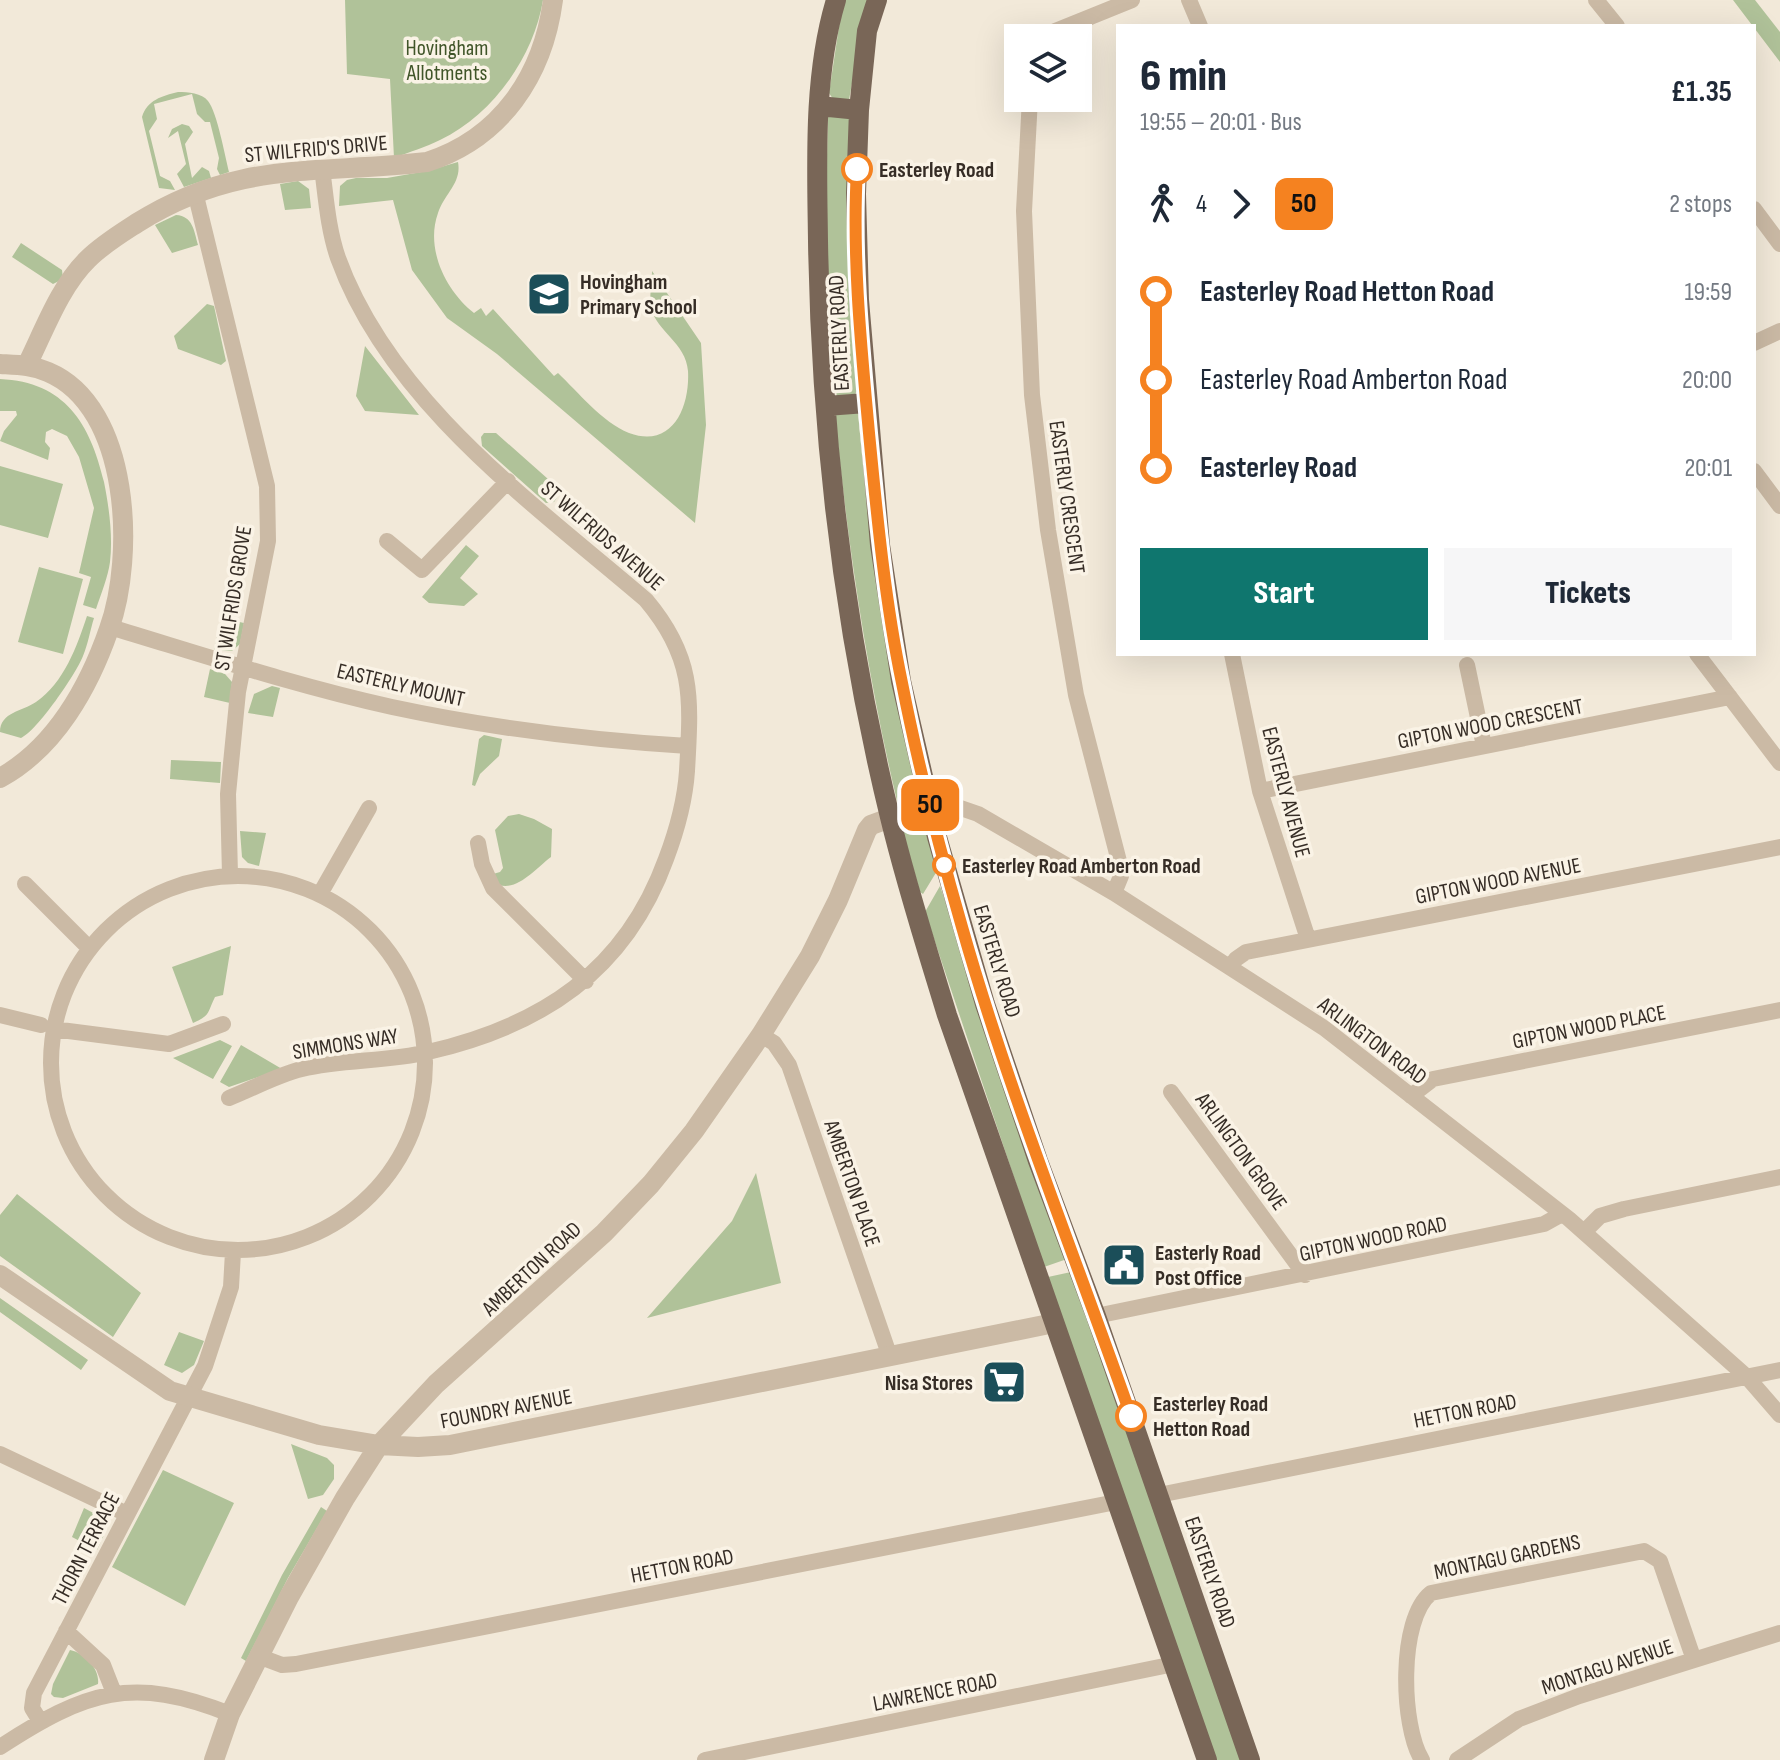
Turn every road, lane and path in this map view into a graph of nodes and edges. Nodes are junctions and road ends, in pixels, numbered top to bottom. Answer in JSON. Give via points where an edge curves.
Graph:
{"nodes":[{"id":1,"x":553,"y":0,"type":"edge"},
{"id":2,"x":836,"y":0,"type":"edge"},
{"id":3,"x":877,"y":0,"type":"edge"},
{"id":4,"x":1132,"y":0,"type":"edge"},
{"id":5,"x":1189,"y":0,"type":"edge"},
{"id":6,"x":1596,"y":0,"type":"edge"},
{"id":7,"x":1073,"y":24,"type":"edge"},
{"id":8,"x":1199,"y":24,"type":"edge"},
{"id":9,"x":1615,"y":24,"type":"edge"},
{"id":10,"x":819,"y":106,"type":"junction"},
{"id":11,"x":859,"y":110,"type":"junction"},
{"id":12,"x":1029,"y":112,"type":"edge"},
{"id":13,"x":322,"y":168,"type":"junction"},
{"id":14,"x":195,"y":192,"type":"junction"},
{"id":15,"x":1756,"y":212,"type":"edge"},
{"id":16,"x":1780,"y":244,"type":"edge"},
{"id":17,"x":1780,"y":331,"type":"edge"},
{"id":18,"x":1756,"y":342,"type":"edge"},
{"id":19,"x":0,"y":364,"type":"edge"},
{"id":20,"x":27,"y":365,"type":"junction"},
{"id":21,"x":866,"y":403,"type":"junction"},
{"id":22,"x":826,"y":406,"type":"junction"},
{"id":23,"x":1756,"y":474,"type":"edge"},
{"id":24,"x":508,"y":481,"type":"junction"},
{"id":25,"x":1780,"y":506,"type":"edge"},
{"id":26,"x":387,"y":541,"type":"dead end"},
{"id":27,"x":110,"y":627,"type":"junction"},
{"id":28,"x":1232,"y":656,"type":"edge"},
{"id":29,"x":1699,"y":656,"type":"edge"},
{"id":30,"x":1467,"y":665,"type":"dead end"},
{"id":31,"x":244,"y":668,"type":"junction"},
{"id":32,"x":1730,"y":697,"type":"junction"},
{"id":33,"x":688,"y":746,"type":"junction"},
{"id":34,"x":1484,"y":746,"type":"junction"},
{"id":35,"x":1780,"y":763,"type":"edge"},
{"id":36,"x":0,"y":778,"type":"edge"},
{"id":37,"x":1260,"y":791,"type":"junction"},
{"id":38,"x":369,"y":808,"type":"dead end"},
{"id":39,"x":931,"y":808,"type":"junction"},
{"id":40,"x":890,"y":818,"type":"junction"},
{"id":41,"x":478,"y":843,"type":"dead end"},
{"id":42,"x":1780,"y":847,"type":"edge"},
{"id":43,"x":230,"y":875,"type":"junction"},
{"id":44,"x":25,"y":884,"type":"dead end"},
{"id":45,"x":1114,"y":893,"type":"junction"},
{"id":46,"x":320,"y":894,"type":"junction"},
{"id":47,"x":1308,"y":939,"type":"junction"},
{"id":48,"x":89,"y":948,"type":"junction"},
{"id":49,"x":1230,"y":967,"type":"junction"},
{"id":50,"x":586,"y":981,"type":"junction"},
{"id":51,"x":1780,"y":1010,"type":"edge"},
{"id":52,"x":0,"y":1015,"type":"edge"},
{"id":53,"x":223,"y":1024,"type":"dead end"},
{"id":54,"x":47,"y":1027,"type":"junction"},
{"id":55,"x":761,"y":1035,"type":"junction"},
{"id":56,"x":426,"y":1053,"type":"junction"},
{"id":57,"x":1171,"y":1092,"type":"dead end"},
{"id":58,"x":1411,"y":1096,"type":"junction"},
{"id":59,"x":229,"y":1098,"type":"dead end"},
{"id":60,"x":1780,"y":1177,"type":"edge"},
{"id":61,"x":1562,"y":1214,"type":"junction"},
{"id":62,"x":1584,"y":1232,"type":"junction"},
{"id":63,"x":233,"y":1252,"type":"junction"},
{"id":64,"x":0,"y":1275,"type":"edge"},
{"id":65,"x":1305,"y":1275,"type":"junction"},
{"id":66,"x":1096,"y":1316,"type":"junction"},
{"id":67,"x":1054,"y":1323,"type":"junction"},
{"id":68,"x":889,"y":1354,"type":"junction"},
{"id":69,"x":1780,"y":1370,"type":"edge"},
{"id":70,"x":1747,"y":1377,"type":"junction"},
{"id":71,"x":189,"y":1397,"type":"junction"},
{"id":72,"x":1780,"y":1415,"type":"edge"},
{"id":73,"x":379,"y":1445,"type":"junction"},
{"id":74,"x":0,"y":1454,"type":"edge"},
{"id":75,"x":1159,"y":1495,"type":"junction"},
{"id":76,"x":1116,"y":1502,"type":"junction"},
{"id":77,"x":127,"y":1514,"type":"junction"},
{"id":78,"x":66,"y":1631,"type":"junction"},
{"id":79,"x":1780,"y":1633,"type":"edge"},
{"id":80,"x":258,"y":1656,"type":"junction"},
{"id":81,"x":1694,"y":1660,"type":"junction"},
{"id":82,"x":1174,"y":1664,"type":"junction"},
{"id":83,"x":114,"y":1693,"type":"junction"},
{"id":84,"x":230,"y":1714,"type":"junction"},
{"id":85,"x":40,"y":1721,"type":"junction"},
{"id":86,"x":0,"y":1747,"type":"edge"},
{"id":87,"x":754,"y":1755,"type":"edge"},
{"id":88,"x":214,"y":1760,"type":"edge"},
{"id":89,"x":705,"y":1760,"type":"edge"},
{"id":90,"x":1207,"y":1760,"type":"edge"},
{"id":91,"x":1250,"y":1760,"type":"edge"},
{"id":92,"x":1422,"y":1760,"type":"edge"},
{"id":93,"x":1457,"y":1760,"type":"edge"}],
"edges":[{"from":1,"to":13,"type":"street","name":"ST WILFRID'S DRIVE","via":[[545,41],[528,77],[502,117],[474,141],[427,162]]},
{"from":2,"to":10,"type":"main road","name":"EASTERLY ROAD"},
{"from":3,"to":11,"type":"main road","name":"EASTERLY ROAD","via":[[867,31]]},
{"from":4,"to":7,"type":"street"},
{"from":5,"to":8,"type":"street"},
{"from":6,"to":9,"type":"street"},
{"from":10,"to":11,"type":"main road"},
{"from":10,"to":22,"type":"main road","name":"EASTERLY ROAD","via":[[819,304]]},
{"from":11,"to":21,"type":"main road","name":"EASTERLY ROAD","via":[[856,194]]},
{"from":12,"to":45,"type":"street","name":"EASTERLY CRESCENT","via":[[1024,211],[1032,395],[1076,695],[1121,869]]},
{"from":13,"to":14,"type":"street","name":"ST WILFRID'S DRIVE","via":[[259,175]]},
{"from":13,"to":24,"type":"street","name":"ST WILFRIDS AVENUE","via":[[338,257],[383,347],[420,393]]},
{"from":14,"to":20,"type":"street","name":"ST WILFRID'S DRIVE","via":[[147,217],[87,259]]},
{"from":14,"to":31,"type":"street","name":"ST WILFRIDS GROVE","via":[[267,486],[268,541]]},
{"from":15,"to":16,"type":"street"},
{"from":17,"to":18,"type":"street"},
{"from":19,"to":20,"type":"street"},
{"from":20,"to":27,"type":"street","via":[[68,384],[87,403],[113,457],[123,531]]},
{"from":21,"to":22,"type":"main road"},
{"from":21,"to":39,"type":"main road","name":"EASTERLY ROAD","via":[[899,666]]},
{"from":22,"to":40,"type":"main road","name":"EASTERLY ROAD","via":[[839,548]]},
{"from":23,"to":25,"type":"street"},
{"from":24,"to":26,"type":"street","via":[[422,570]]},
{"from":24,"to":33,"type":"street","name":"ST WILFRIDS AVENUE","via":[[646,600],[666,624],[686,674]]},
{"from":27,"to":31,"type":"street","name":"EASTERLY MOUNT"},
{"from":27,"to":36,"type":"street","via":[[64,719],[23,763]]},
{"from":28,"to":37,"type":"street","name":"EASTERLY AVENUE"},
{"from":29,"to":32,"type":"street"},
{"from":30,"to":34,"type":"street"},
{"from":31,"to":33,"type":"street","name":"EASTERLY MOUNT","via":[[480,724],[596,741]]},
{"from":31,"to":43,"type":"street","name":"ST WILFRIDS GROVE","via":[[228,794]]},
{"from":32,"to":34,"type":"street","name":"GIPTON WOOD CRESCENT"},
{"from":32,"to":35,"type":"street"},
{"from":33,"to":50,"type":"street","name":"ST WILFRIDS AVENUE","via":[[686,789],[658,881],[611,955]]},
{"from":34,"to":37,"type":"street","name":"GIPTON WOOD CRESCENT"},
{"from":37,"to":47,"type":"street","name":"EASTERLY AVENUE"},
{"from":38,"to":46,"type":"street"},
{"from":39,"to":45,"type":"street","name":"ARLINGTON ROAD","via":[[949,804],[978,814]]},
{"from":39,"to":66,"type":"main road","name":"EASTERLY ROAD","via":[[985,1004]]},
{"from":40,"to":55,"type":"street","name":"AMBERTON ROAD","via":[[867,830],[810,956]]},
{"from":40,"to":67,"type":"main road","name":"EASTERLY ROAD","via":[[947,1015]]},
{"from":41,"to":50,"type":"street","via":[[493,888]]},
{"from":42,"to":47,"type":"street","name":"GIPTON WOOD AVENUE"},
{"from":43,"to":46,"type":"street","via":[[276,879]]},
{"from":43,"to":48,"type":"street","via":[[189,881],[151,896],[117,919]]},
{"from":44,"to":48,"type":"street"},
{"from":45,"to":49,"type":"street","name":"ARLINGTON ROAD"},
{"from":46,"to":56,"type":"street","via":[[362,921],[395,959],[416,1004]]},
{"from":47,"to":49,"type":"street","name":"GIPTON WOOD AVENUE","via":[[1246,952]]},
{"from":48,"to":54,"type":"street"},
{"from":49,"to":58,"type":"street","name":"ARLINGTON ROAD","via":[[1324,1028]]},
{"from":50,"to":56,"type":"street","name":"ST WILFRIDS AVENUE","via":[[506,1028]]},
{"from":51,"to":58,"type":"street","name":"GIPTON WOOD PLACE","via":[[1433,1079]]},
{"from":52,"to":54,"type":"street"},
{"from":53,"to":54,"type":"street","via":[[169,1044]]},
{"from":54,"to":63,"type":"street","via":[[52,1094],[73,1155],[114,1205],[169,1239]]},
{"from":55,"to":68,"type":"street","name":"AMBERTON PLACE","via":[[774,1043],[789,1065]]},
{"from":55,"to":73,"type":"street","name":"AMBERTON ROAD","via":[[651,1184],[436,1384]]},
{"from":56,"to":59,"type":"street","name":"SIMMONS WAY","via":[[301,1069]]},
{"from":56,"to":63,"type":"street","via":[[419,1115],[392,1171],[371,1193],[349,1215],[294,1243]]},
{"from":57,"to":65,"type":"street","name":"ARLINGTON GROVE"},
{"from":58,"to":61,"type":"street","name":"ARLINGTON ROAD"},
{"from":60,"to":62,"type":"street","via":[[1624,1209],[1600,1216]]},
{"from":61,"to":62,"type":"street","name":"ARLINGTON ROAD"},
{"from":61,"to":65,"type":"street","name":"GIPTON WOOD ROAD","via":[[1544,1224]]},
{"from":62,"to":70,"type":"street","name":"ARLINGTON ROAD"},
{"from":63,"to":71,"type":"street","name":"THORN TERRACE","via":[[231,1287]]},
{"from":64,"to":71,"type":"street","name":"FOUNDRY AVENUE","via":[[170,1391]]},
{"from":65,"to":66,"type":"street","name":"GIPTON WOOD ROAD"},
{"from":66,"to":75,"type":"main road","name":"EASTERLY ROAD"},
{"from":67,"to":68,"type":"street","name":"FOUNDRY AVENUE"},
{"from":67,"to":76,"type":"main road","name":"EASTERLY ROAD"},
{"from":68,"to":73,"type":"street","name":"FOUNDRY AVENUE","via":[[450,1445]]},
{"from":69,"to":70,"type":"street","name":"HETTON ROAD"},
{"from":70,"to":72,"type":"street","name":"ARLINGTON ROAD"},
{"from":70,"to":75,"type":"street","name":"HETTON ROAD"},
{"from":71,"to":73,"type":"street","name":"FOUNDRY AVENUE","via":[[319,1435]]},
{"from":71,"to":77,"type":"street","name":"THORN TERRACE"},
{"from":73,"to":80,"type":"street","name":"AMBERTON ROAD"},
{"from":74,"to":77,"type":"street"},
{"from":75,"to":91,"type":"main road","name":"EASTERLY ROAD"},
{"from":76,"to":80,"type":"street","name":"HETTON ROAD","via":[[296,1664]]},
{"from":76,"to":82,"type":"main road","name":"EASTERLY ROAD"},
{"from":77,"to":78,"type":"street","name":"THORN TERRACE"},
{"from":78,"to":83,"type":"street","via":[[103,1665]]},
{"from":78,"to":85,"type":"street","name":"THORN TERRACE","via":[[32,1701]]},
{"from":79,"to":81,"type":"street","name":"MONTAGU AVENUE"},
{"from":80,"to":84,"type":"street","name":"AMBERTON ROAD"},
{"from":81,"to":92,"type":"street","name":"MONTAGU GARDENS","via":[[1660,1561],[1650,1553],[1440,1589],[1418,1607],[1406,1670],[1405,1695]]},
{"from":81,"to":93,"type":"street","name":"MONTAGU AVENUE","via":[[1519,1719]]},
{"from":82,"to":87,"type":"street","name":"LAWRENCE ROAD"},
{"from":82,"to":90,"type":"main road","name":"EASTERLY ROAD"},
{"from":83,"to":84,"type":"street","via":[[169,1694]]},
{"from":83,"to":85,"type":"street"},
{"from":84,"to":88,"type":"street","name":"AMBERTON ROAD"},
{"from":85,"to":86,"type":"street"},
{"from":87,"to":89,"type":"street","name":"LAWRENCE ROAD"}]}
